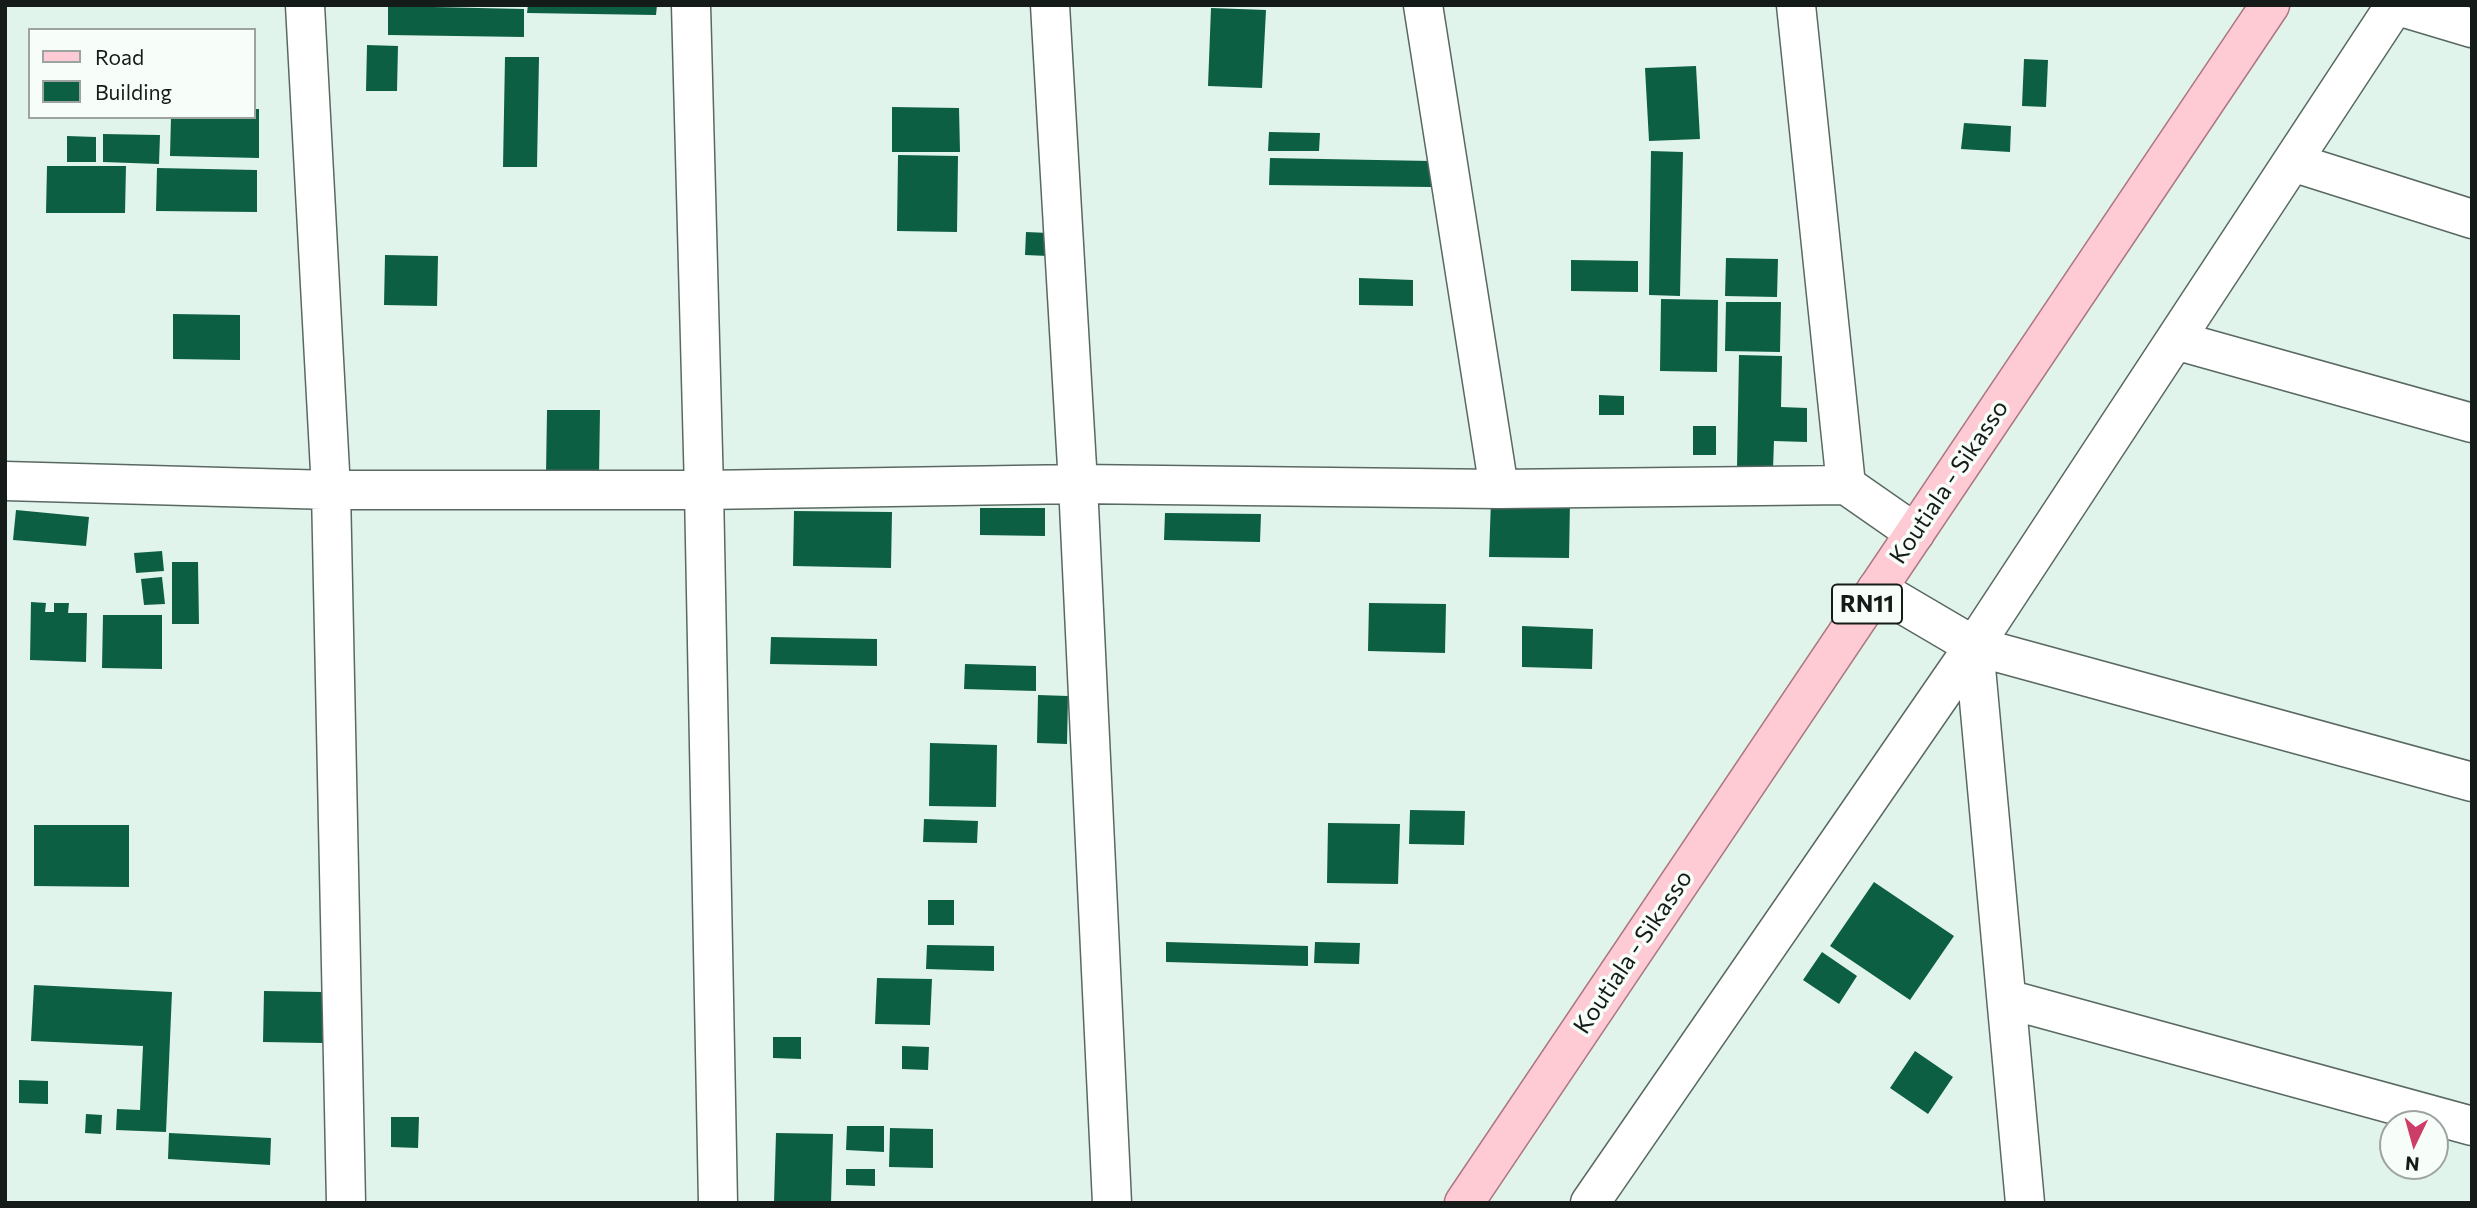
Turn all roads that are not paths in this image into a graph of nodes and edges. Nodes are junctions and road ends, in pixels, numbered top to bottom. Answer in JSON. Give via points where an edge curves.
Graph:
{"nodes":[{"id":1,"x":305,"y":5,"type":"edge"},
{"id":2,"x":691,"y":5,"type":"edge"},
{"id":3,"x":1050,"y":5,"type":"edge"},
{"id":4,"x":1423,"y":5,"type":"edge"},
{"id":5,"x":1823,"y":5,"type":"edge"},
{"id":6,"x":2270,"y":5,"type":"edge"},
{"id":7,"x":1796,"y":6,"type":"edge"},
{"id":8,"x":2472,"y":28,"type":"edge"},
{"id":9,"x":2292,"y":162,"type":"junction"},
{"id":10,"x":2472,"y":219,"type":"edge"},
{"id":11,"x":2175,"y":340,"type":"junction"},
{"id":12,"x":2472,"y":423,"type":"edge"},
{"id":13,"x":5,"y":481,"type":"edge"},
{"id":14,"x":1078,"y":484,"type":"junction"},
{"id":15,"x":1846,"y":485,"type":"junction"},
{"id":16,"x":1499,"y":489,"type":"junction"},
{"id":17,"x":331,"y":490,"type":"junction"},
{"id":18,"x":704,"y":490,"type":"junction"},
{"id":19,"x":1915,"y":533,"type":"junction"},
{"id":20,"x":1877,"y":589,"type":"junction"},
{"id":21,"x":1975,"y":646,"type":"junction"},
{"id":22,"x":2472,"y":782,"type":"edge"},
{"id":23,"x":2007,"y":999,"type":"junction"},
{"id":24,"x":2472,"y":1126,"type":"edge"},
{"id":25,"x":346,"y":1203,"type":"edge"},
{"id":26,"x":718,"y":1203,"type":"edge"},
{"id":27,"x":1112,"y":1203,"type":"edge"},
{"id":28,"x":1464,"y":1203,"type":"edge"},
{"id":29,"x":1590,"y":1203,"type":"edge"},
{"id":30,"x":2025,"y":1203,"type":"edge"}],
"edges":[{"from":1,"to":17,"type":"street"},
{"from":2,"to":18,"type":"street"},
{"from":3,"to":14,"type":"street"},
{"from":4,"to":16,"type":"street"},
{"from":5,"to":7,"type":"street"},
{"from":6,"to":19,"type":"main road","name":"Koutiala - Sikasso","number":"RN11"},
{"from":7,"to":15,"type":"street"},
{"from":8,"to":9,"type":"street","via":[[2395,5]]},
{"from":9,"to":10,"type":"street"},
{"from":9,"to":11,"type":"street"},
{"from":11,"to":12,"type":"street"},
{"from":11,"to":21,"type":"street"},
{"from":13,"to":17,"type":"street"},
{"from":14,"to":16,"type":"street"},
{"from":14,"to":18,"type":"street"},
{"from":14,"to":27,"type":"street"},
{"from":15,"to":16,"type":"street"},
{"from":15,"to":19,"type":"street"},
{"from":17,"to":18,"type":"street"},
{"from":17,"to":25,"type":"street"},
{"from":18,"to":26,"type":"street"},
{"from":19,"to":20,"type":"main road","name":"Koutiala - Sikasso","number":"RN11"},
{"from":20,"to":21,"type":"street"},
{"from":20,"to":28,"type":"main road","name":"Koutiala - Sikasso","number":"RN11"},
{"from":21,"to":22,"type":"street"},
{"from":21,"to":23,"type":"street"},
{"from":21,"to":29,"type":"street"},
{"from":23,"to":24,"type":"street"},
{"from":23,"to":30,"type":"street"}]}
